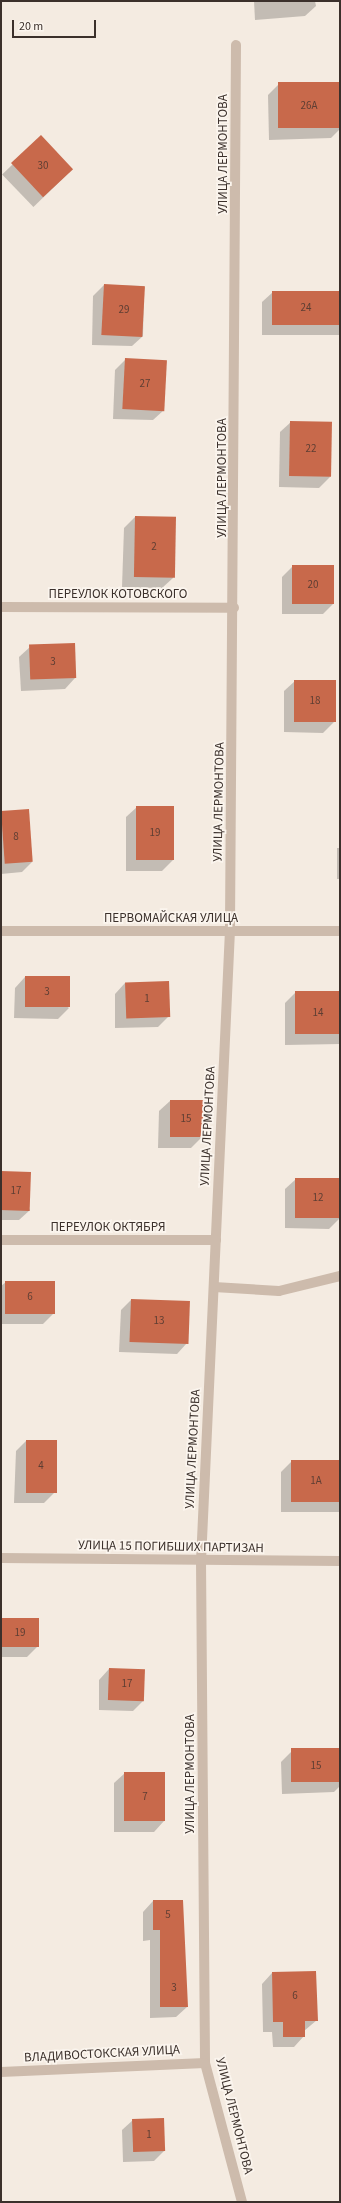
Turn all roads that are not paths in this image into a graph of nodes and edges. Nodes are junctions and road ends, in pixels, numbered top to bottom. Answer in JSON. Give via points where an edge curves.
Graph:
{"nodes":[{"id":1,"x":236,"y":45,"type":"dead end"},
{"id":2,"x":1,"y":607,"type":"edge"},
{"id":3,"x":234,"y":608,"type":"junction"},
{"id":4,"x":230,"y":930,"type":"junction"},
{"id":5,"x":1,"y":931,"type":"edge"},
{"id":6,"x":340,"y":932,"type":"edge"},
{"id":7,"x":1,"y":1240,"type":"edge"},
{"id":8,"x":216,"y":1240,"type":"junction"},
{"id":9,"x":340,"y":1276,"type":"edge"},
{"id":10,"x":214,"y":1287,"type":"junction"},
{"id":11,"x":1,"y":1558,"type":"edge"},
{"id":12,"x":201,"y":1561,"type":"junction"},
{"id":13,"x":340,"y":1561,"type":"edge"},
{"id":14,"x":205,"y":2063,"type":"junction"},
{"id":15,"x":1,"y":2072,"type":"edge"},
{"id":16,"x":242,"y":2202,"type":"edge"}],
"edges":[{"from":1,"to":3,"type":"street","name":"УЛИЦА ЛЕРМОНТОВА"},
{"from":2,"to":3,"type":"street","name":"ПЕРЕУЛОК КОТОВСКОГО"},
{"from":3,"to":4,"type":"street","name":"УЛИЦА ЛЕРМОНТОВА"},
{"from":4,"to":5,"type":"street","name":"ПЕРВОМАЙСКАЯ УЛИЦА"},
{"from":4,"to":6,"type":"street","name":"ПЕРВОМАЙСКАЯ УЛИЦА"},
{"from":4,"to":8,"type":"street","name":"УЛИЦА ЛЕРМОНТОВА"},
{"from":7,"to":8,"type":"street","name":"ПЕРЕУЛОК ОКТЯБРЯ"},
{"from":8,"to":10,"type":"street","name":"УЛИЦА ЛЕРМОНТОВА"},
{"from":9,"to":10,"type":"street","via":[[280,1291]]},
{"from":10,"to":12,"type":"street","name":"УЛИЦА ЛЕРМОНТОВА"},
{"from":11,"to":12,"type":"street","name":"УЛИЦА 15 ПОГИБШИХ ПАРТИЗАН"},
{"from":12,"to":13,"type":"street","name":"УЛИЦА 15 ПОГИБШИХ ПАРТИЗАН"},
{"from":12,"to":14,"type":"street","name":"УЛИЦА ЛЕРМОНТОВА"},
{"from":14,"to":15,"type":"street","name":"ВЛАДИВОСТОКСКАЯ УЛИЦА"},
{"from":14,"to":16,"type":"street","name":"УЛИЦА ЛЕРМОНТОВА"}]}
